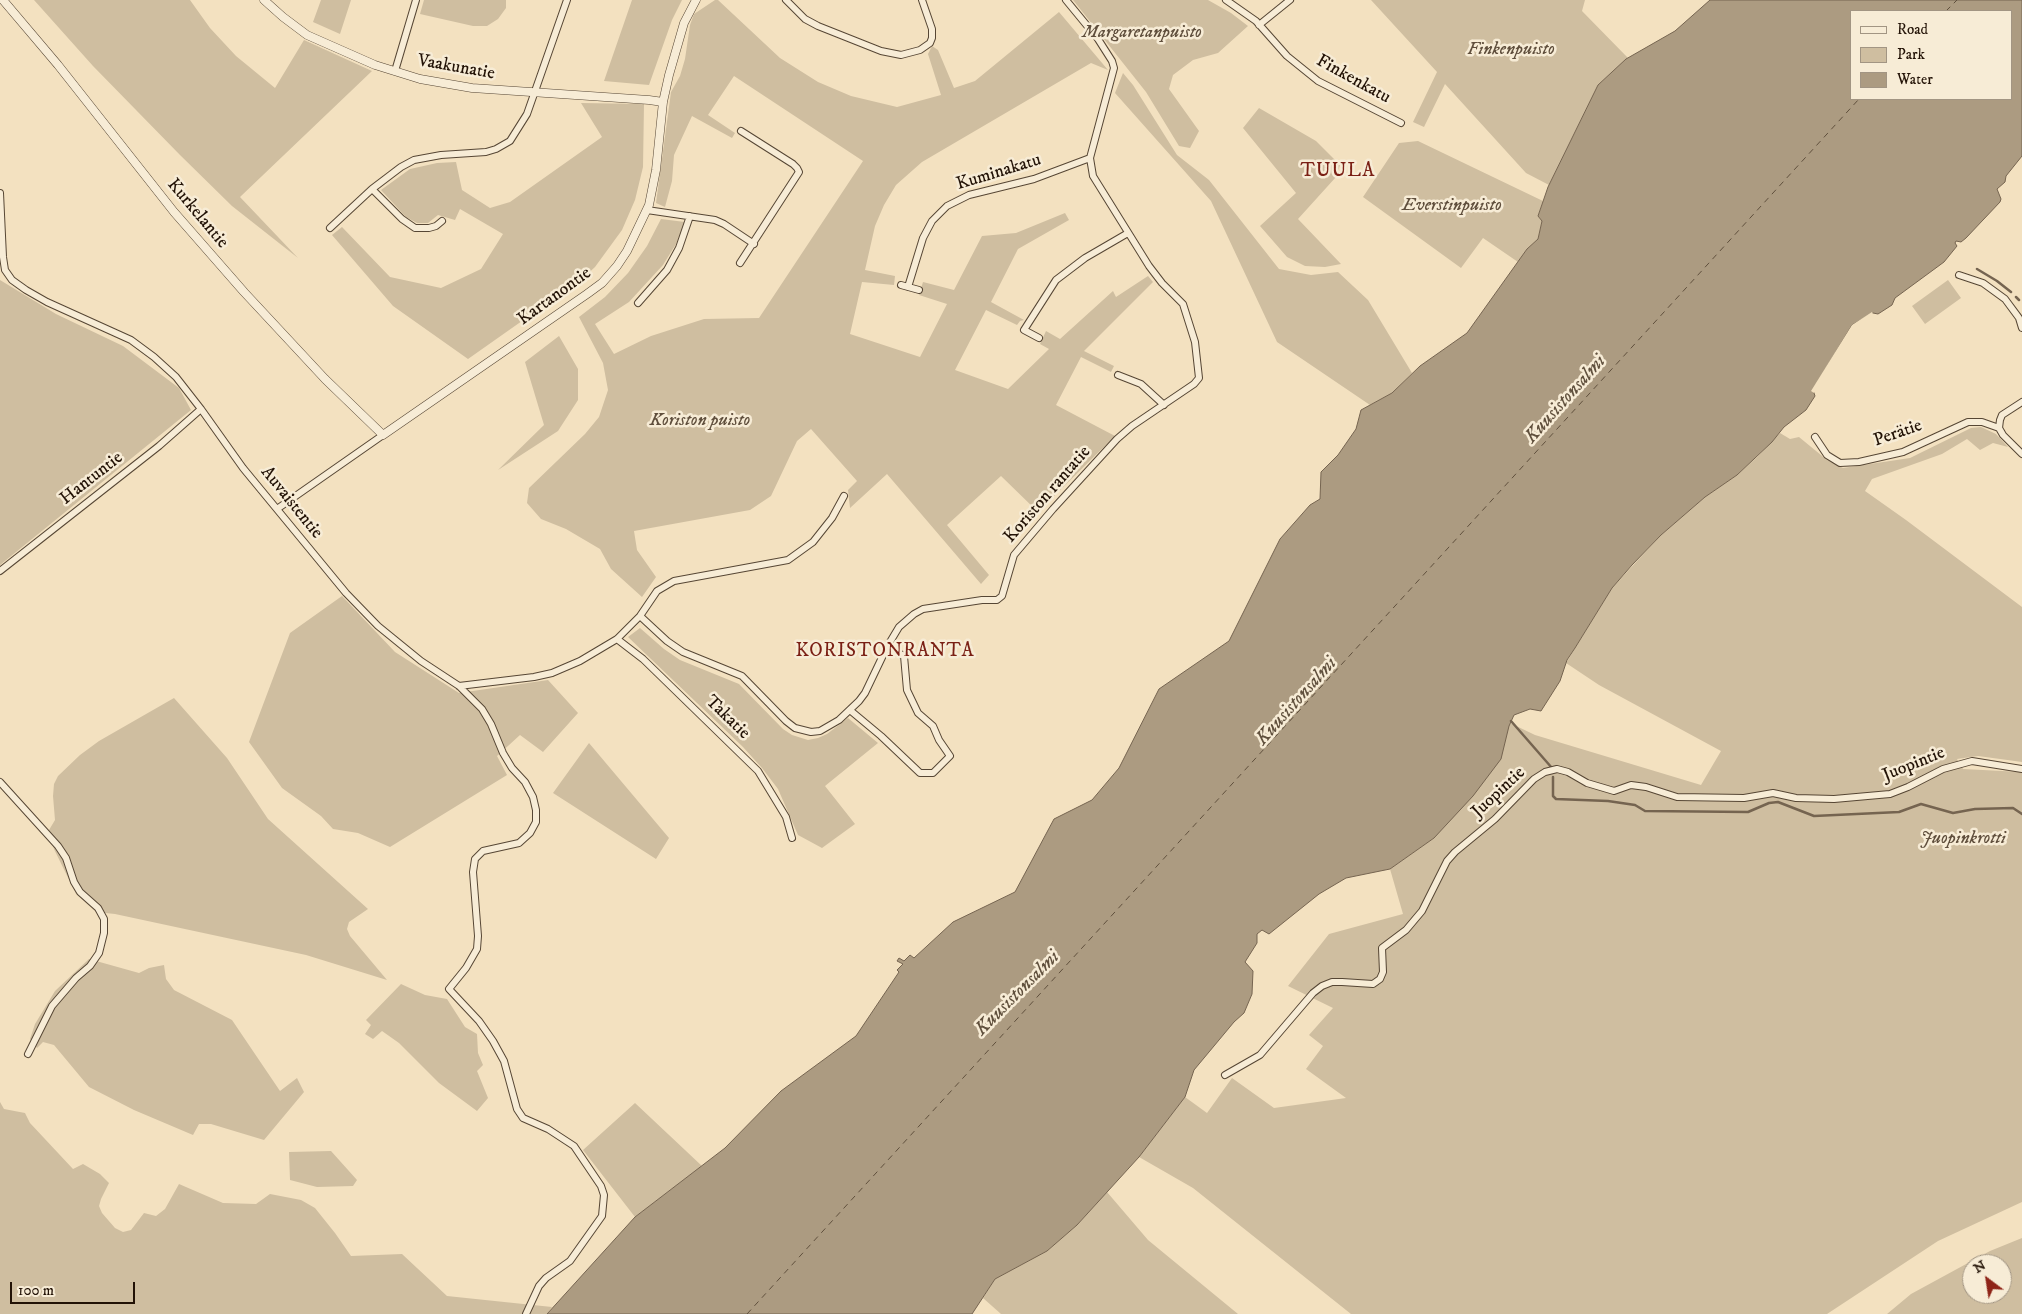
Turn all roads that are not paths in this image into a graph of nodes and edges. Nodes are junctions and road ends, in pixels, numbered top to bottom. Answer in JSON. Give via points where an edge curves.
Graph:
{"nodes":[{"id":1,"x":3,"y":0,"type":"edge"},
{"id":2,"x":264,"y":0,"type":"edge"},
{"id":3,"x":416,"y":0,"type":"edge"},
{"id":4,"x":567,"y":0,"type":"edge"},
{"id":5,"x":696,"y":0,"type":"edge"},
{"id":6,"x":786,"y":0,"type":"edge"},
{"id":7,"x":922,"y":0,"type":"edge"},
{"id":8,"x":1066,"y":0,"type":"edge"},
{"id":9,"x":1226,"y":0,"type":"edge"},
{"id":10,"x":1290,"y":0,"type":"edge"},
{"id":11,"x":1260,"y":25,"type":"junction"},
{"id":12,"x":395,"y":71,"type":"junction"},
{"id":13,"x":536,"y":94,"type":"junction"},
{"id":14,"x":662,"y":102,"type":"junction"},
{"id":15,"x":1401,"y":123,"type":"dead end"},
{"id":16,"x":740,"y":131,"type":"dead end"},
{"id":17,"x":1090,"y":158,"type":"junction"},
{"id":18,"x":372,"y":189,"type":"junction"},
{"id":19,"x":0,"y":193,"type":"edge"},
{"id":20,"x":647,"y":210,"type":"junction"},
{"id":21,"x":690,"y":216,"type":"junction"},
{"id":22,"x":442,"y":221,"type":"dead end"},
{"id":23,"x":330,"y":228,"type":"dead end"},
{"id":24,"x":1128,"y":233,"type":"junction"},
{"id":25,"x":754,"y":244,"type":"junction"},
{"id":26,"x":740,"y":263,"type":"dead end"},
{"id":27,"x":3,"y":270,"type":"edge"},
{"id":28,"x":1959,"y":275,"type":"dead end"},
{"id":29,"x":918,"y":290,"type":"dead end"},
{"id":30,"x":638,"y":303,"type":"dead end"},
{"id":31,"x":2022,"y":328,"type":"edge"},
{"id":32,"x":1039,"y":338,"type":"dead end"},
{"id":33,"x":1118,"y":375,"type":"dead end"},
{"id":34,"x":2022,"y":402,"type":"edge"},
{"id":35,"x":1164,"y":405,"type":"junction"},
{"id":36,"x":202,"y":409,"type":"junction"},
{"id":37,"x":1999,"y":428,"type":"junction"},
{"id":38,"x":383,"y":435,"type":"junction"},
{"id":39,"x":1815,"y":437,"type":"dead end"},
{"id":40,"x":2022,"y":454,"type":"edge"},
{"id":41,"x":844,"y":496,"type":"dead end"},
{"id":42,"x":277,"y":509,"type":"junction"},
{"id":43,"x":0,"y":571,"type":"edge"},
{"id":44,"x":640,"y":616,"type":"junction"},
{"id":45,"x":617,"y":639,"type":"junction"},
{"id":46,"x":887,"y":646,"type":"junction"},
{"id":47,"x":459,"y":686,"type":"junction"},
{"id":48,"x":851,"y":711,"type":"junction"},
{"id":49,"x":2022,"y":769,"type":"edge"},
{"id":50,"x":0,"y":782,"type":"edge"},
{"id":51,"x":792,"y":838,"type":"dead end"},
{"id":52,"x":28,"y":1054,"type":"dead end"},
{"id":53,"x":1225,"y":1076,"type":"dead end"},
{"id":54,"x":526,"y":1314,"type":"edge"}],
"edges":[{"from":1,"to":38,"type":"street","name":"Kurkelantie","via":[[174,212],[325,379]]},
{"from":2,"to":12,"type":"street","name":"Vaakunatie","via":[[307,35]]},
{"from":3,"to":12,"type":"street"},
{"from":4,"to":13,"type":"street"},
{"from":5,"to":14,"type":"street","name":"Kartanontie","via":[[684,23]]},
{"from":6,"to":7,"type":"street","via":[[818,26],[901,56],[920,50],[932,38]]},
{"from":8,"to":17,"type":"street","name":"Koriston rantatie","via":[[1098,39],[1114,68]]},
{"from":9,"to":11,"type":"street","name":"Finkenkatu"},
{"from":10,"to":11,"type":"street"},
{"from":11,"to":15,"type":"street","name":"Finkenkatu","via":[[1288,56],[1318,81]]},
{"from":12,"to":13,"type":"street","name":"Vaakunatie","via":[[454,86]]},
{"from":13,"to":14,"type":"street","name":"Vaakunatie"},
{"from":13,"to":18,"type":"street","via":[[522,126],[504,146],[477,154],[414,160]]},
{"from":14,"to":20,"type":"street","name":"Kartanontie","via":[[656,170]]},
{"from":16,"to":25,"type":"street","via":[[786,159],[799,172]]},
{"from":17,"to":24,"type":"street","name":"Koriston rantatie","via":[[1096,184]]},
{"from":17,"to":29,"type":"street","name":"Kuminakatu","via":[[1034,179],[969,195],[947,206],[932,221],[904,286]]},
{"from":18,"to":22,"type":"street","via":[[402,220],[415,228],[429,228]]},
{"from":18,"to":23,"type":"street"},
{"from":19,"to":27,"type":"street","name":"Auvaistentie"},
{"from":20,"to":21,"type":"street"},
{"from":20,"to":38,"type":"street","name":"Kartanontie","via":[[627,251],[602,282]]},
{"from":21,"to":25,"type":"street","via":[[724,224]]},
{"from":21,"to":30,"type":"street","via":[[667,270]]},
{"from":24,"to":32,"type":"street","via":[[1085,258],[1056,280],[1024,330]]},
{"from":24,"to":35,"type":"street","name":"Koriston rantatie","via":[[1156,275],[1183,304],[1193,335],[1199,378]]},
{"from":25,"to":26,"type":"street"},
{"from":27,"to":36,"type":"street","name":"Auvaistentie","via":[[26,290],[130,340],[176,377]]},
{"from":28,"to":31,"type":"street","via":[[1983,283],[2005,299]]},
{"from":33,"to":35,"type":"street","via":[[1141,384]]},
{"from":34,"to":37,"type":"street","via":[[2002,415]]},
{"from":35,"to":46,"type":"street","name":"Koriston rantatie","via":[[1117,439],[1043,520],[1014,555],[1002,596],[997,600],[923,609],[899,627]]},
{"from":36,"to":42,"type":"street","name":"Auvaistentie","via":[[243,468]]},
{"from":36,"to":43,"type":"street","name":"Hantuntie"},
{"from":37,"to":39,"type":"street","name":"Perätie","via":[[1982,422],[1968,422],[1903,452],[1840,463],[1827,456]]},
{"from":37,"to":40,"type":"street"},
{"from":38,"to":42,"type":"street","name":"Kartanontie"},
{"from":41,"to":44,"type":"street","via":[[822,531],[795,556],[779,563],[674,580],[657,590]]},
{"from":42,"to":47,"type":"street","name":"Auvaistentie","via":[[346,593],[378,626],[421,661]]},
{"from":44,"to":45,"type":"street"},
{"from":44,"to":48,"type":"street","name":"Koriston rantatie","via":[[683,652],[742,676],[795,728],[820,731]]},
{"from":45,"to":47,"type":"street","via":[[552,673]]},
{"from":45,"to":51,"type":"street","name":"Takatie","via":[[643,659],[758,771],[786,817]]},
{"from":46,"to":48,"type":"street","name":"Koriston rantatie","via":[[865,692]]},
{"from":46,"to":48,"type":"street","via":[[904,656],[908,690],[918,713],[933,726],[950,756],[933,773],[920,773]]},
{"from":47,"to":54,"type":"street","name":"Auvaistentie","via":[[482,709],[503,753],[525,782],[533,797],[536,822],[519,843],[483,851],[475,859],[477,949],[449,989],[479,1020],[493,1041],[504,1061],[517,1109],[523,1118],[548,1128],[574,1146],[604,1195],[602,1216],[570,1261],[539,1286]]},
{"from":49,"to":53,"type":"street","name":"Juopintie","via":[[1972,761],[1943,768],[1890,794],[1834,799],[1796,798],[1773,793],[1744,798],[1678,797],[1630,784],[1614,791],[1587,783],[1568,772],[1546,772],[1534,779],[1447,861],[1422,911],[1406,930],[1382,948],[1383,972],[1380,979],[1373,984],[1332,982],[1322,986],[1260,1055]]},
{"from":50,"to":52,"type":"street","via":[[58,846],[80,892],[98,908],[104,919],[99,953],[52,1006]]}]}
